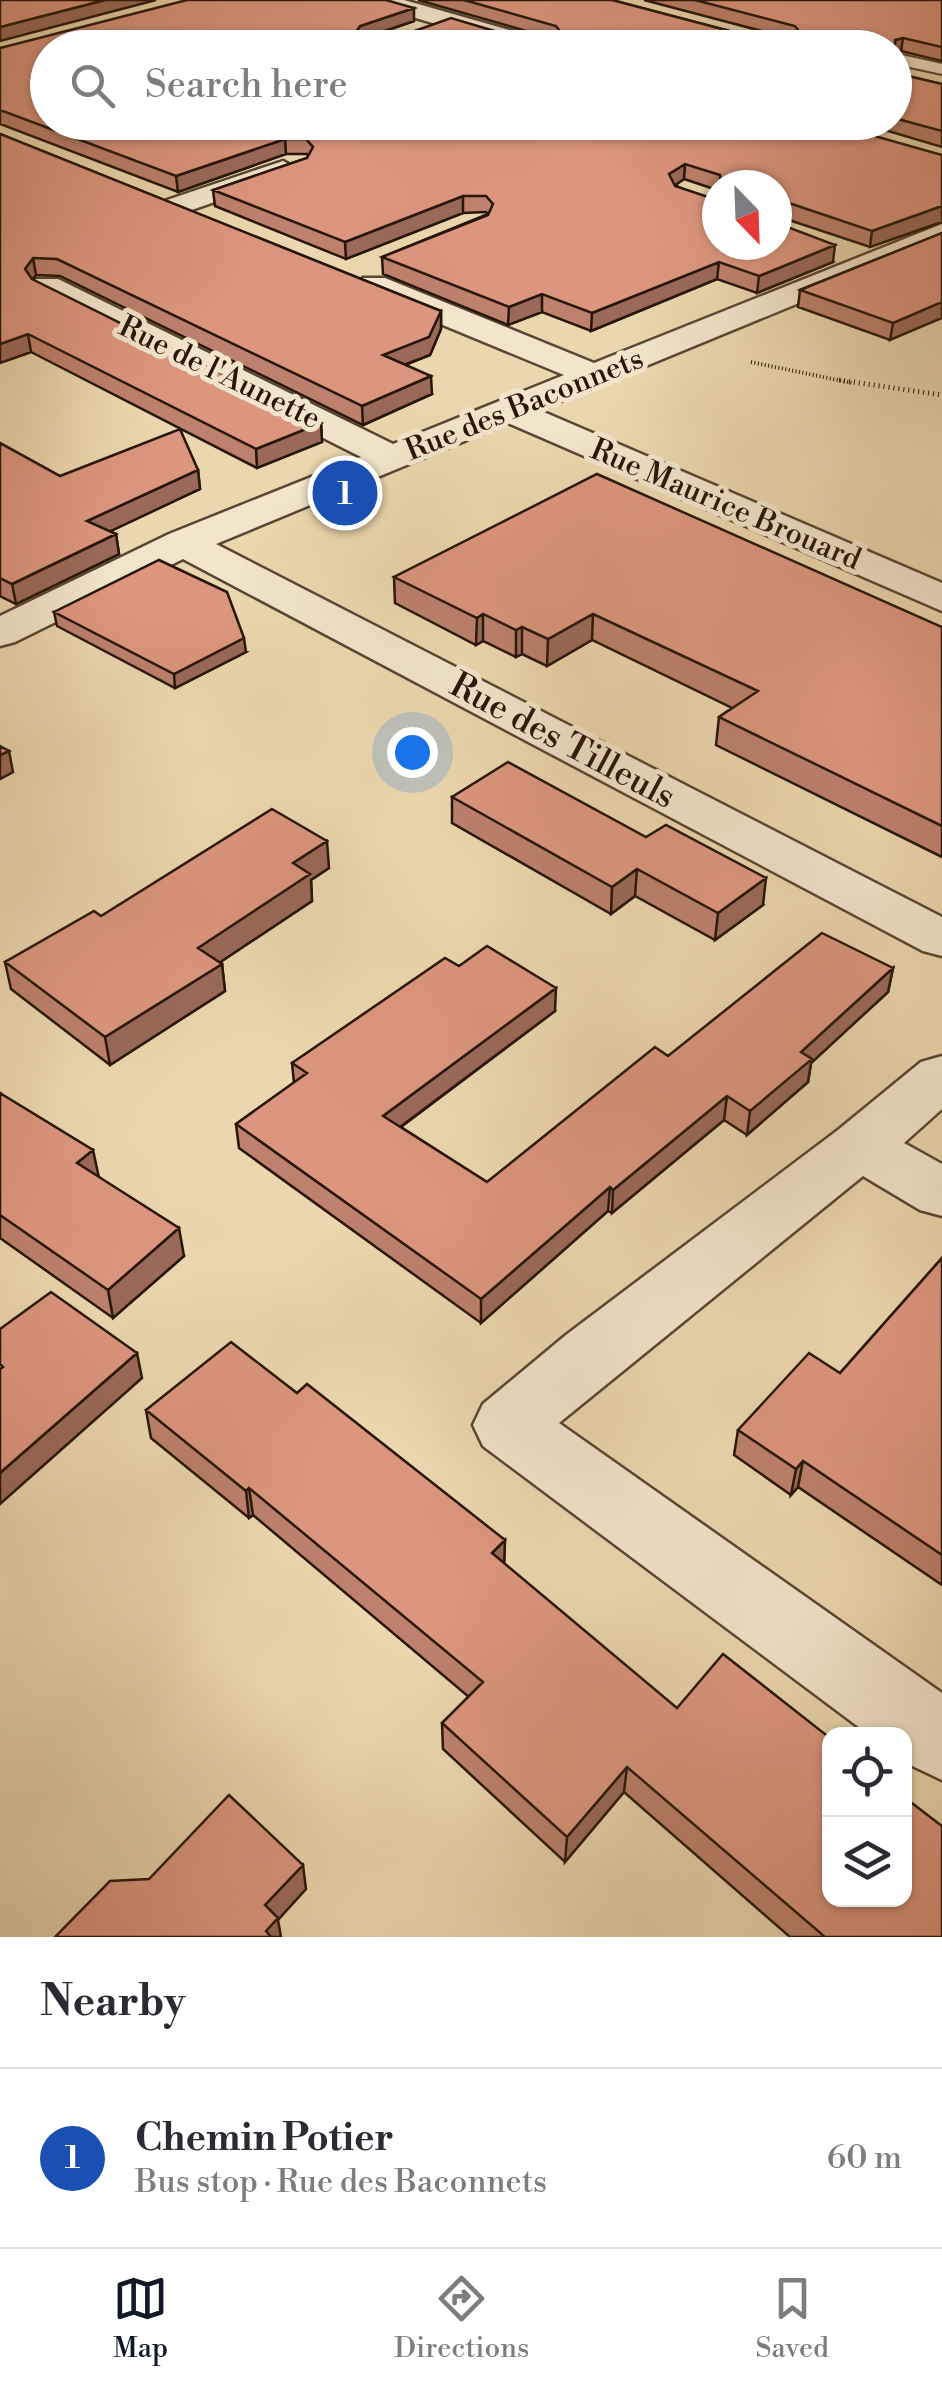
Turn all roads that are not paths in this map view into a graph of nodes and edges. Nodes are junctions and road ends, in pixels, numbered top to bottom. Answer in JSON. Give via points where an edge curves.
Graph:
{"nodes":[{"id":1,"x":380,"y":0,"type":"edge"},
{"id":2,"x":451,"y":20,"type":"junction"},
{"id":3,"x":423,"y":30,"type":"edge"},
{"id":4,"x":485,"y":30,"type":"edge"},
{"id":5,"x":912,"y":69,"type":"edge"},
{"id":6,"x":942,"y":70,"type":"edge"},
{"id":7,"x":912,"y":75,"type":"edge"},
{"id":8,"x":942,"y":89,"type":"edge"},
{"id":9,"x":297,"y":164,"type":"edge"},
{"id":10,"x":142,"y":192,"type":"edge"},
{"id":11,"x":177,"y":206,"type":"junction"},
{"id":12,"x":227,"y":226,"type":"edge"},
{"id":13,"x":942,"y":232,"type":"edge"},
{"id":14,"x":833,"y":248,"type":"edge"},
{"id":15,"x":383,"y":259,"type":"edge"},
{"id":16,"x":870,"y":262,"type":"junction"},
{"id":17,"x":48,"y":286,"type":"edge"},
{"id":18,"x":597,"y":376,"type":"junction"},
{"id":19,"x":510,"y":411,"type":"junction"},
{"id":20,"x":393,"y":458,"type":"junction"},
{"id":21,"x":183,"y":544,"type":"junction"},
{"id":22,"x":942,"y":598,"type":"edge"},
{"id":23,"x":0,"y":633,"type":"edge"},
{"id":24,"x":942,"y":939,"type":"edge"},
{"id":25,"x":942,"y":1076,"type":"edge"},
{"id":26,"x":860,"y":1146,"type":"junction"},
{"id":27,"x":942,"y":1193,"type":"edge"},
{"id":28,"x":942,"y":1741,"type":"edge"}],
"edges":[{"from":1,"to":2,"type":"street"},
{"from":2,"to":3,"type":"street"},
{"from":2,"to":4,"type":"street"},
{"from":5,"to":6,"type":"lane"},
{"from":7,"to":8,"type":"street"},
{"from":9,"to":11,"type":"street"},
{"from":10,"to":11,"type":"street"},
{"from":11,"to":12,"type":"street"},
{"from":13,"to":16,"type":"street","name":"Rue des Baconnets"},
{"from":14,"to":16,"type":"street"},
{"from":15,"to":18,"type":"street","via":[[346,274]]},
{"from":16,"to":18,"type":"street","name":"Rue des Baconnets"},
{"from":17,"to":20,"type":"street","name":"Rue de l'Aunette"},
{"from":18,"to":19,"type":"street","name":"Rue des Baconnets"},
{"from":19,"to":20,"type":"street","name":"Rue des Baconnets"},
{"from":19,"to":22,"type":"street","name":"Rue Maurice Brouard"},
{"from":20,"to":21,"type":"street","name":"Rue des Baconnets"},
{"from":21,"to":23,"type":"street","name":"Rue des Baconnets"},
{"from":21,"to":24,"type":"street","name":"Rue des Tilleuls"},
{"from":25,"to":26,"type":"street"},
{"from":26,"to":27,"type":"street"},
{"from":26,"to":28,"type":"street","via":[[508,1425]]}]}
